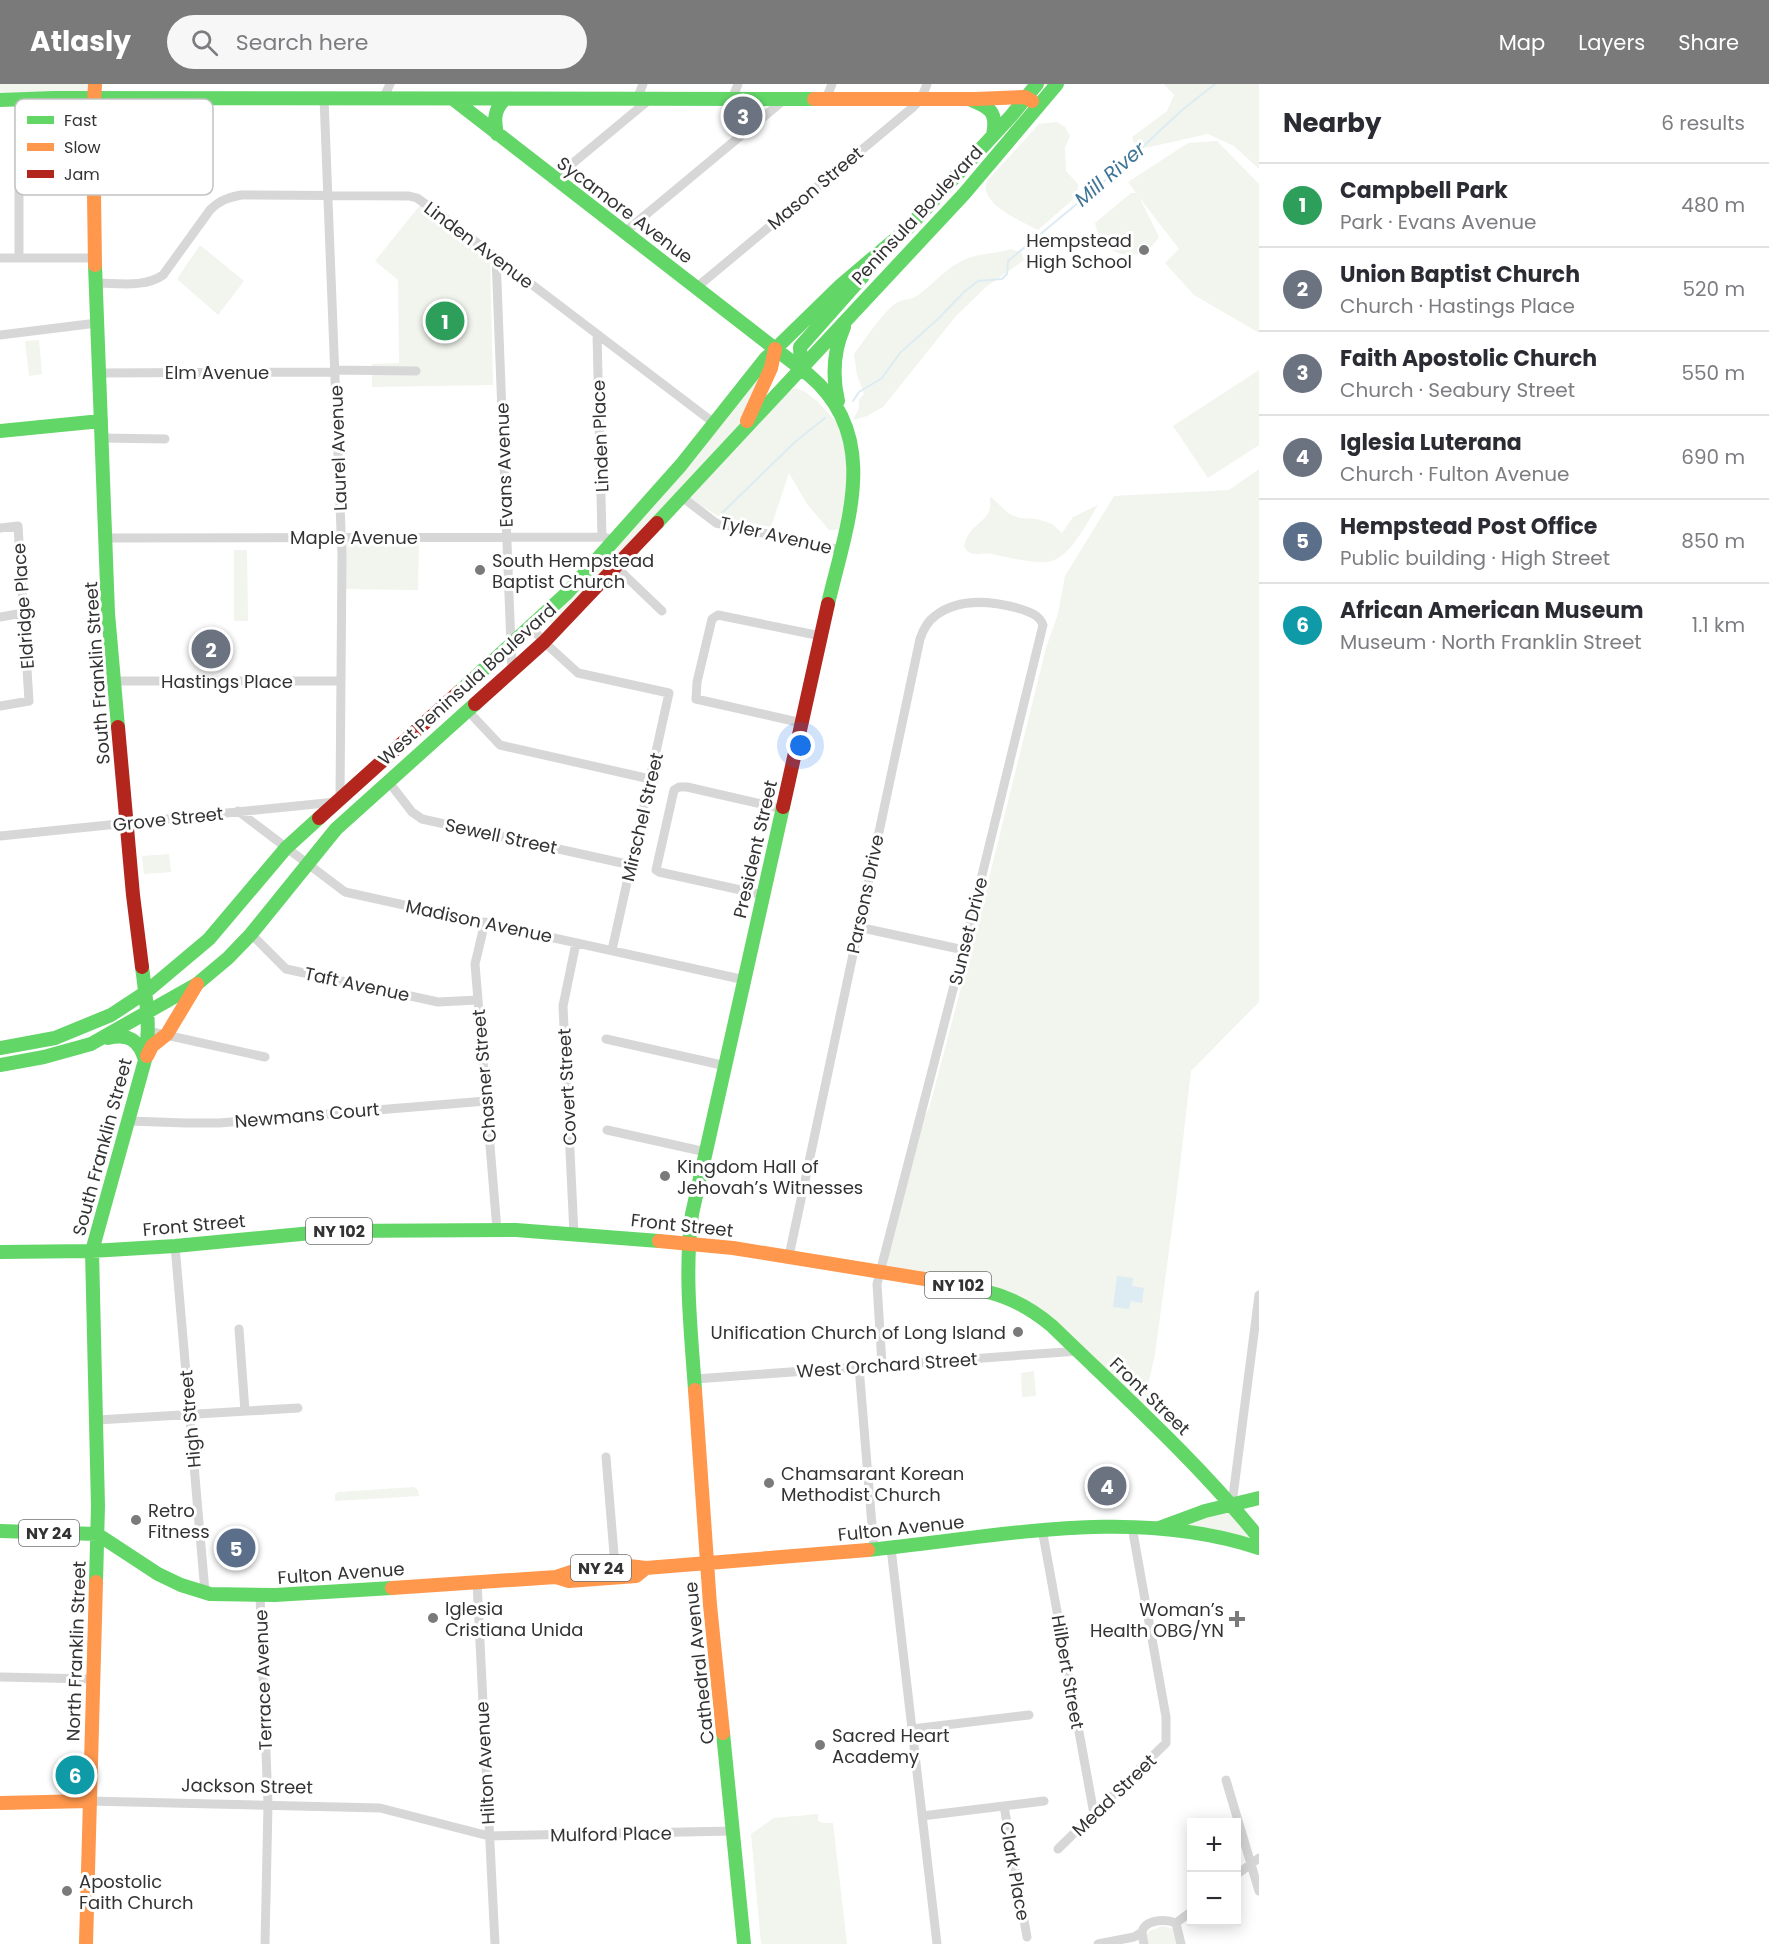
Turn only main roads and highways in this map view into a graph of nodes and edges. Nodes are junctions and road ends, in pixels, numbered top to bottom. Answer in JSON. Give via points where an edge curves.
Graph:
{"nodes":[{"id":1,"x":95,"y":84,"type":"edge"},
{"id":2,"x":1036,"y":84,"type":"edge"},
{"id":3,"x":1057,"y":84,"type":"edge"},
{"id":4,"x":1025,"y":97,"type":"junction"},
{"id":5,"x":94,"y":98,"type":"junction"},
{"id":6,"x":15,"y":99,"type":"edge"},
{"id":7,"x":19,"y":99,"type":"edge"},
{"id":8,"x":453,"y":99,"type":"junction"},
{"id":9,"x":969,"y":99,"type":"junction"},
{"id":10,"x":0,"y":100,"type":"edge"},
{"id":11,"x":504,"y":100,"type":"junction"},
{"id":12,"x":1040,"y":105,"type":"junction"},
{"id":13,"x":497,"y":134,"type":"junction"},
{"id":14,"x":992,"y":136,"type":"junction"},
{"id":15,"x":94,"y":195,"type":"edge"},
{"id":16,"x":871,"y":260,"type":"junction"},
{"id":17,"x":849,"y":317,"type":"junction"},
{"id":18,"x":775,"y":349,"type":"junction"},
{"id":19,"x":801,"y":369,"type":"junction"},
{"id":20,"x":841,"y":412,"type":"junction"},
{"id":21,"x":101,"y":421,"type":"junction"},
{"id":22,"x":746,"y":427,"type":"junction"},
{"id":23,"x":0,"y":431,"type":"edge"},
{"id":24,"x":197,"y":984,"type":"junction"},
{"id":25,"x":146,"y":992,"type":"junction"},
{"id":26,"x":148,"y":1013,"type":"junction"},
{"id":27,"x":91,"y":1044,"type":"junction"},
{"id":28,"x":0,"y":1048,"type":"edge"},
{"id":29,"x":144,"y":1060,"type":"junction"},
{"id":30,"x":0,"y":1065,"type":"edge"},
{"id":31,"x":688,"y":1243,"type":"junction"},
{"id":32,"x":92,"y":1251,"type":"junction"},
{"id":33,"x":0,"y":1252,"type":"edge"},
{"id":34,"x":1259,"y":1498,"type":"edge"},
{"id":35,"x":1232,"y":1504,"type":"junction"},
{"id":36,"x":1159,"y":1528,"type":"junction"},
{"id":37,"x":0,"y":1531,"type":"edge"},
{"id":38,"x":98,"y":1534,"type":"junction"},
{"id":39,"x":1259,"y":1538,"type":"edge"},
{"id":40,"x":1259,"y":1548,"type":"edge"},
{"id":41,"x":707,"y":1564,"type":"junction"},
{"id":42,"x":646,"y":1568,"type":"junction"},
{"id":43,"x":556,"y":1577,"type":"junction"},
{"id":44,"x":89,"y":1801,"type":"junction"},
{"id":45,"x":0,"y":1803,"type":"edge"},
{"id":46,"x":86,"y":1944,"type":"edge"},
{"id":47,"x":744,"y":1944,"type":"edge"}],
"edges":[{"from":1,"to":5,"type":"main road","name":"South Franklin Street"},
{"from":2,"to":4,"type":"main road","name":"Peninsula Boulevard"},
{"from":3,"to":12,"type":"main road","name":"Peninsula Boulevard"},
{"from":4,"to":9,"type":"main road"},
{"from":4,"to":12,"type":"main road"},
{"from":4,"to":14,"type":"main road","name":"Peninsula Boulevard"},
{"from":5,"to":7,"type":"main road"},
{"from":5,"to":8,"type":"main road"},
{"from":6,"to":10,"type":"main road"},
{"from":8,"to":11,"type":"main road"},
{"from":8,"to":13,"type":"main road","name":"Sycamore Avenue"},
{"from":9,"to":11,"type":"main road"},
{"from":9,"to":14,"type":"main road","via":[[986,106],[996,117]]},
{"from":11,"to":13,"type":"main road","via":[[494,113]]},
{"from":12,"to":17,"type":"main road","name":"Peninsula Boulevard","via":[[964,194]]},
{"from":13,"to":18,"type":"main road","name":"Sycamore Avenue"},
{"from":14,"to":16,"type":"main road","name":"Peninsula Boulevard","via":[[906,230]]},
{"from":15,"to":21,"type":"main road","name":"South Franklin Street"},
{"from":16,"to":18,"type":"main road","name":"Peninsula Boulevard"},
{"from":16,"to":19,"type":"main road","via":[[861,279],[800,347]]},
{"from":17,"to":19,"type":"main road","name":"Peninsula Boulevard"},
{"from":17,"to":20,"type":"main road","via":[[836,342],[833,366],[833,385]]},
{"from":18,"to":19,"type":"main road","name":"President Street"},
{"from":18,"to":22,"type":"main road","via":[[774,361]]},
{"from":18,"to":25,"type":"main road","name":"West Peninsula Boulevard","via":[[681,465],[609,539],[567,593],[286,848],[209,939]]},
{"from":19,"to":20,"type":"main road","name":"President Street","via":[[829,393]]},
{"from":19,"to":22,"type":"main road","name":"West Peninsula Boulevard"},
{"from":20,"to":31,"type":"main road","name":"President Street","via":[[854,457],[850,513]]},
{"from":21,"to":23,"type":"main road"},
{"from":21,"to":25,"type":"main road","name":"South Franklin Street","via":[[108,613],[133,895]]},
{"from":22,"to":24,"type":"main road","name":"West Peninsula Boulevard","via":[[544,642],[336,829],[251,934]]},
{"from":24,"to":26,"type":"main road","name":"West Peninsula Boulevard"},
{"from":24,"to":29,"type":"main road","via":[[166,1034]]},
{"from":25,"to":26,"type":"main road","name":"South Franklin Street"},
{"from":25,"to":28,"type":"main road","via":[[111,1015],[69,1034]]},
{"from":26,"to":27,"type":"main road"},
{"from":26,"to":29,"type":"main road","name":"South Franklin Street"},
{"from":27,"to":29,"type":"main road","via":[[117,1035],[129,1037],[137,1042]]},
{"from":27,"to":30,"type":"main road"},
{"from":29,"to":32,"type":"main road","name":"South Franklin Street"},
{"from":31,"to":32,"type":"main road","name":"Front Street","number":"NY 102","via":[[497,1230],[333,1231]]},
{"from":31,"to":35,"type":"main road","name":"Front Street","number":"NY 102","via":[[882,1271],[990,1291],[1014,1300],[1034,1311],[1079,1351]]},
{"from":31,"to":41,"type":"main road","name":"Cathedral Avenue"},
{"from":32,"to":33,"type":"main road","name":"Front Street","number":"NY 102"},
{"from":32,"to":38,"type":"main road","name":"North Franklin Street"},
{"from":34,"to":35,"type":"main road"},
{"from":35,"to":36,"type":"main road"},
{"from":35,"to":39,"type":"main road","name":"Front Street","number":"NY 102"},
{"from":36,"to":40,"type":"main road","number":"NY 24","via":[[1209,1534]]},
{"from":36,"to":41,"type":"main road","name":"Fulton Avenue","number":"NY 24","via":[[1077,1526],[874,1550]]},
{"from":37,"to":38,"type":"main road","number":"NY 24"},
{"from":38,"to":43,"type":"main road","name":"Fulton Avenue","number":"NY 24","via":[[158,1574],[224,1595]]},
{"from":38,"to":44,"type":"main road","name":"North Franklin Street"},
{"from":41,"to":42,"type":"main road","name":"Fulton Avenue","number":"NY 24"},
{"from":41,"to":47,"type":"main road","name":"Cathedral Avenue"},
{"from":42,"to":43,"type":"main road","name":"Fulton Avenue","number":"NY 24","via":[[615,1566],[567,1571]]},
{"from":42,"to":43,"type":"main road","name":"Fulton Avenue","via":[[636,1576],[569,1581]]},
{"from":44,"to":45,"type":"main road","name":"Jackson Street"},
{"from":44,"to":46,"type":"main road","name":"North Franklin Street"}]}
